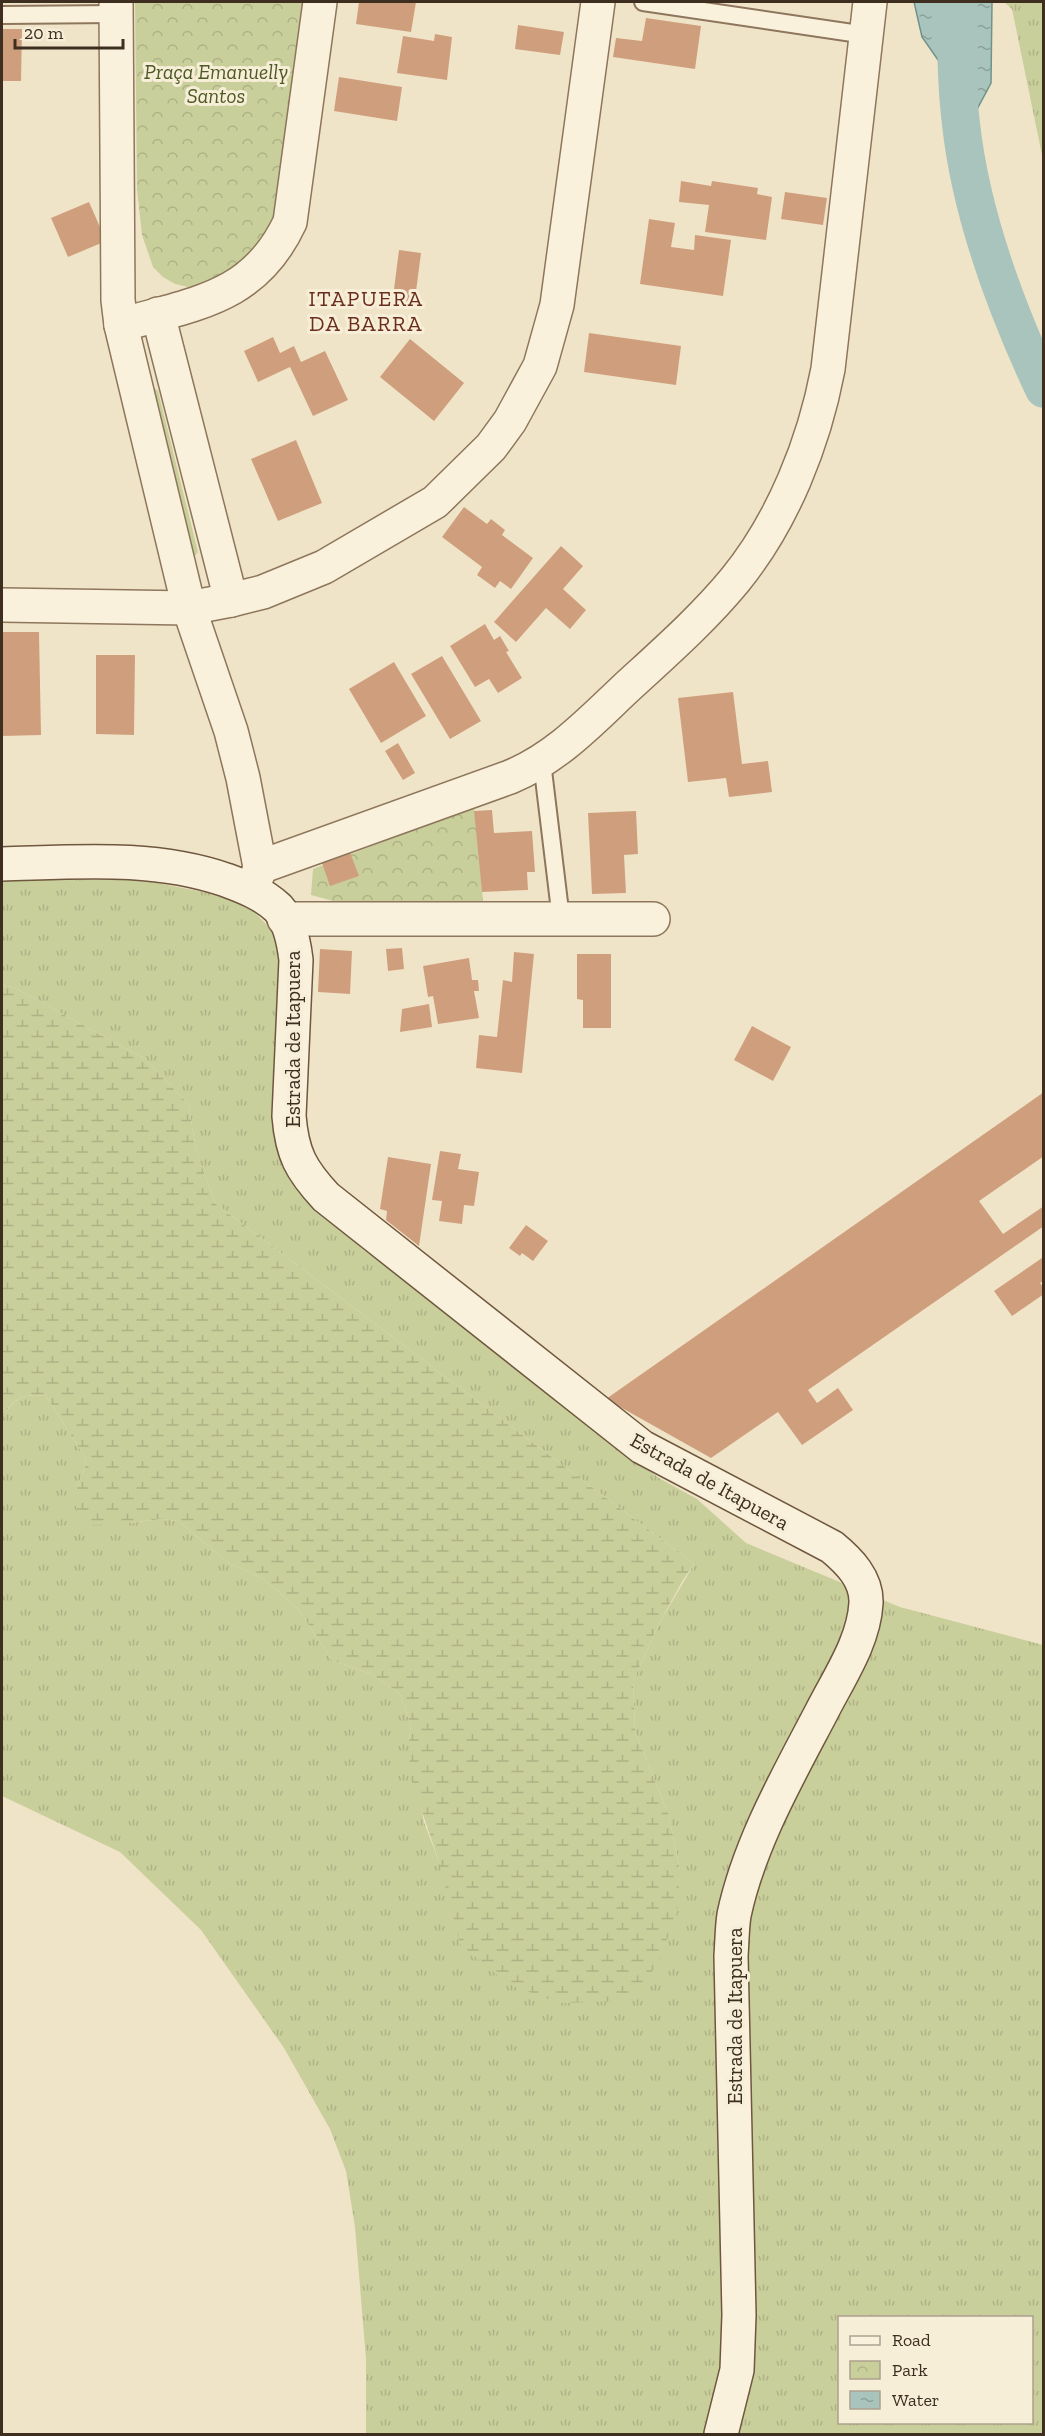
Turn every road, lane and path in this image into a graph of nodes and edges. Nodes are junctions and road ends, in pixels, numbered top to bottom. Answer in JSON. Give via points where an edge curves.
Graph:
{"nodes":[{"id":1,"x":320,"y":2,"type":"edge"},
{"id":2,"x":598,"y":2,"type":"edge"},
{"id":3,"x":643,"y":2,"type":"edge"},
{"id":4,"x":870,"y":2,"type":"edge"},
{"id":5,"x":116,"y":8,"type":"edge"},
{"id":6,"x":2,"y":15,"type":"edge"},
{"id":7,"x":866,"y":35,"type":"junction"},
{"id":8,"x":158,"y":314,"type":"junction"},
{"id":9,"x":121,"y":325,"type":"junction"},
{"id":10,"x":231,"y":600,"type":"junction"},
{"id":11,"x":2,"y":605,"type":"edge"},
{"id":12,"x":189,"y":608,"type":"junction"},
{"id":13,"x":542,"y":762,"type":"junction"},
{"id":14,"x":2,"y":864,"type":"edge"},
{"id":15,"x":257,"y":879,"type":"junction"},
{"id":16,"x":284,"y":919,"type":"junction"},
{"id":17,"x":561,"y":919,"type":"junction"},
{"id":18,"x":653,"y":919,"type":"dead end"},
{"id":19,"x":721,"y":2434,"type":"edge"}],
"edges":[{"from":1,"to":8,"type":"street","via":[[290,222],[280,244],[265,263],[231,290]]},
{"from":2,"to":10,"type":"street","via":[[557,305],[540,366],[510,421],[491,447],[435,502],[324,567],[263,592]]},
{"from":3,"to":7,"type":"lane"},
{"from":4,"to":7,"type":"street"},
{"from":5,"to":6,"type":"lane"},
{"from":5,"to":9,"type":"street"},
{"from":7,"to":13,"type":"street","via":[[828,369],[820,409],[788,491],[766,534],[701,619]]},
{"from":8,"to":9,"type":"street"},
{"from":8,"to":10,"type":"street"},
{"from":9,"to":12,"type":"street"},
{"from":10,"to":12,"type":"street"},
{"from":11,"to":12,"type":"street"},
{"from":12,"to":15,"type":"street","via":[[231,731],[250,810]]},
{"from":13,"to":15,"type":"street"},
{"from":13,"to":17,"type":"lane"},
{"from":14,"to":15,"type":"street","name":"Estrada de Itapuera","via":[[155,864]]},
{"from":15,"to":16,"type":"street","name":"Estrada de Itapuera"},
{"from":16,"to":17,"type":"street"},
{"from":16,"to":19,"type":"street","name":"Estrada de Itapuera","via":[[296,960],[291,1135],[301,1167],[314,1184],[642,1448],[832,1547],[850,1562],[861,1579],[867,1601],[864,1622],[760,1838],[734,1915],[731,1956],[739,2315],[737,2370]]},
{"from":17,"to":18,"type":"street"}]}
